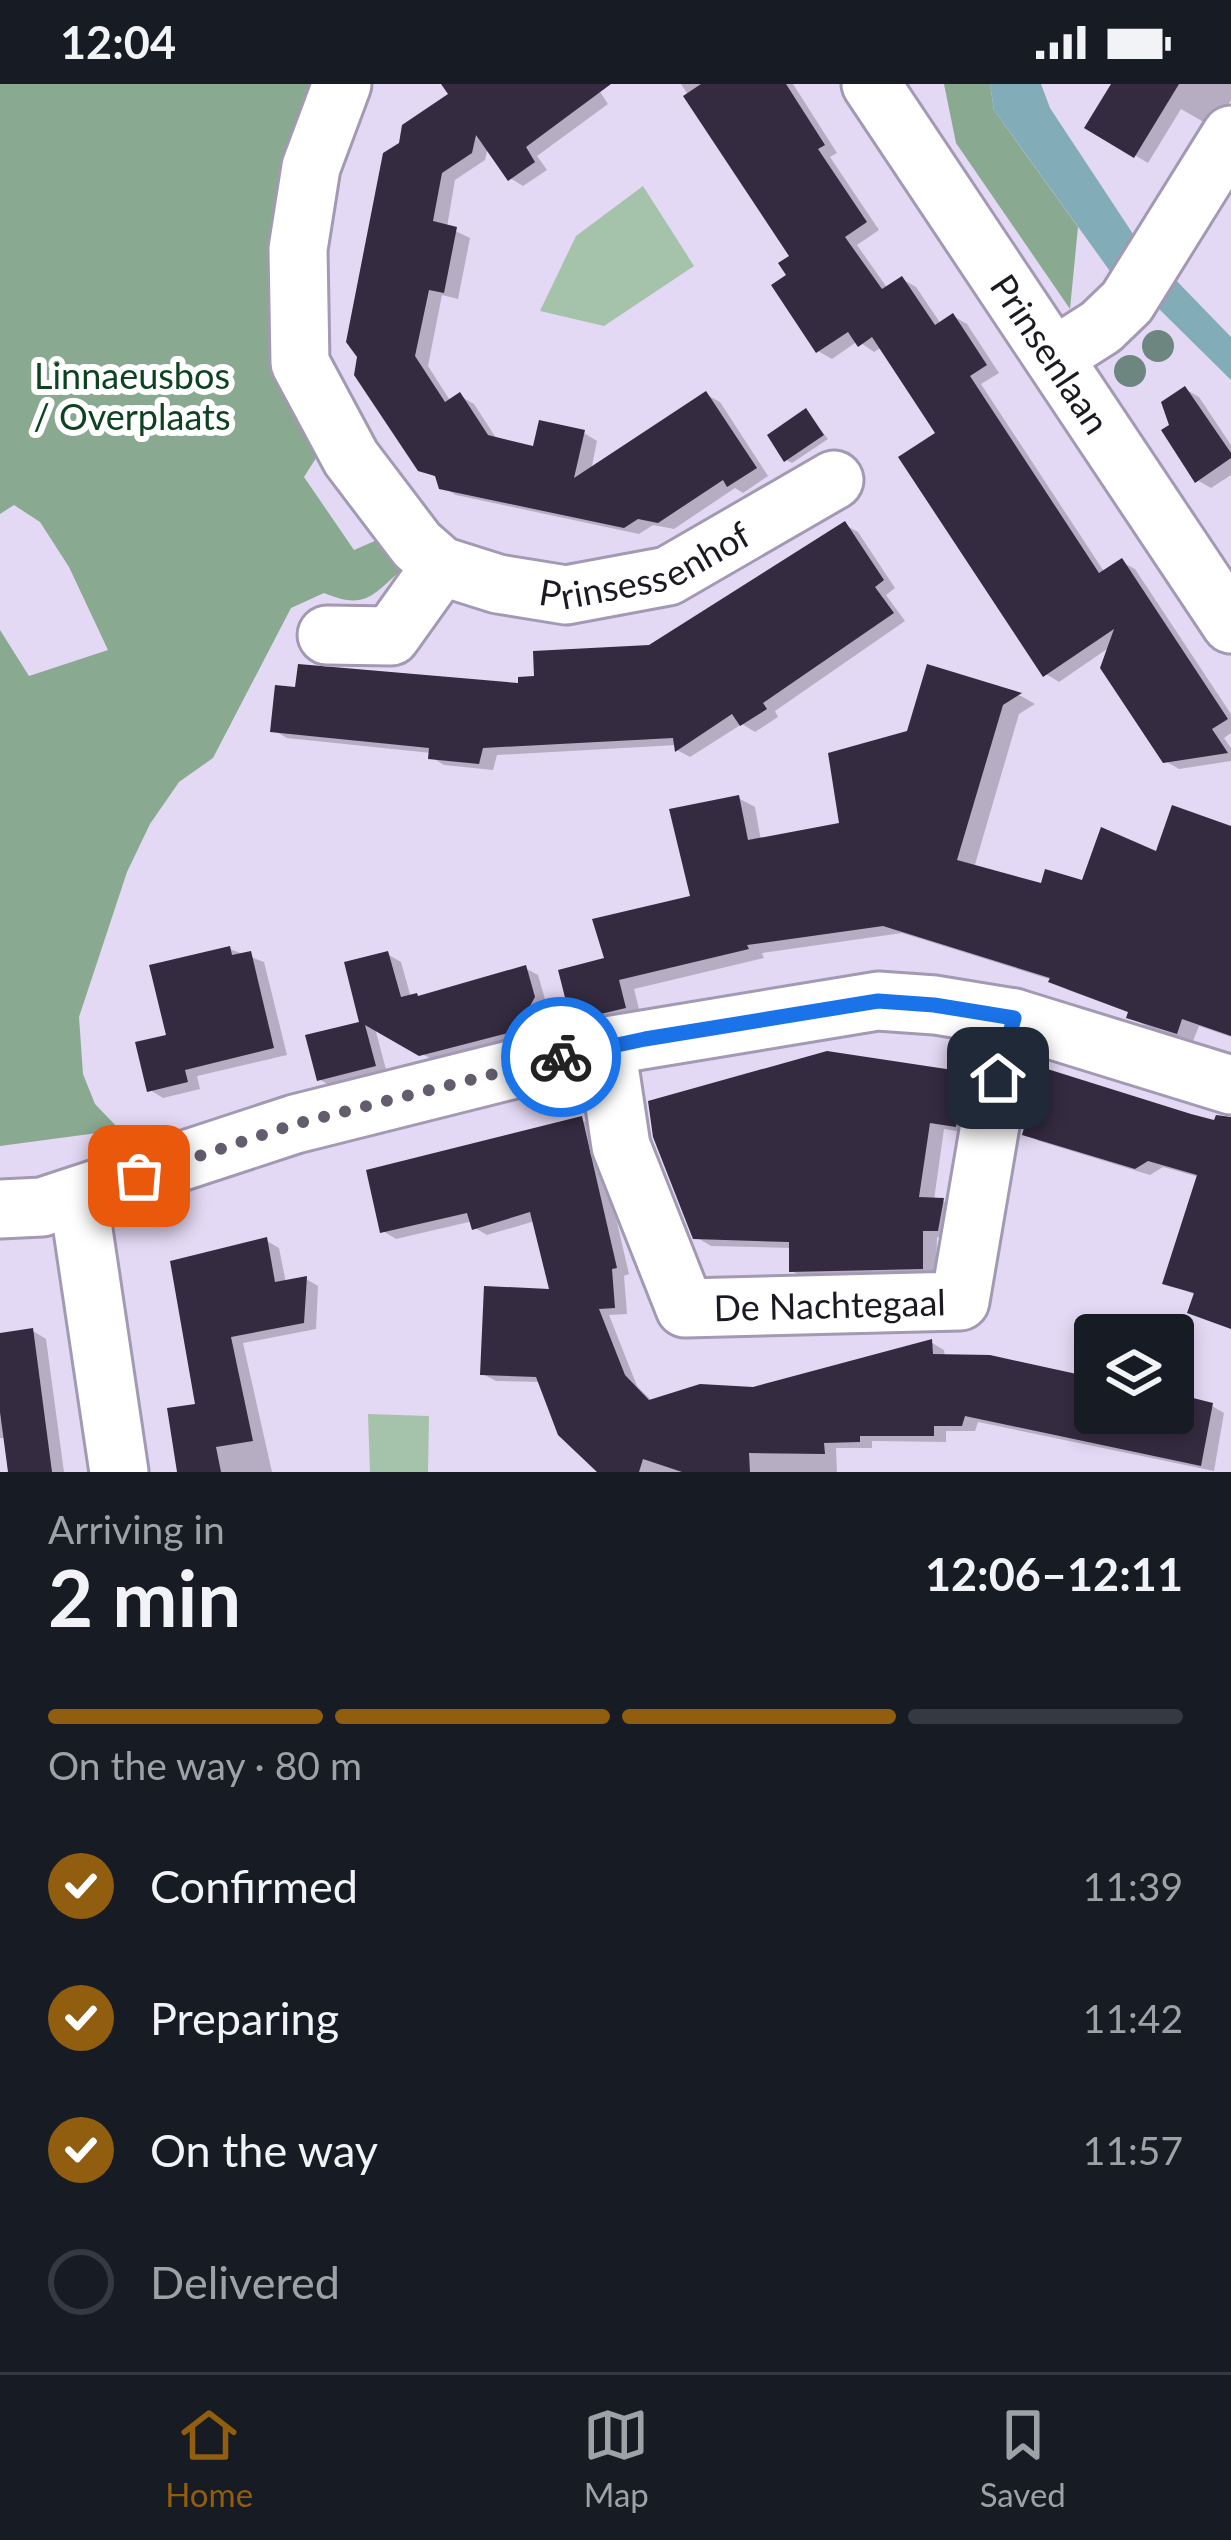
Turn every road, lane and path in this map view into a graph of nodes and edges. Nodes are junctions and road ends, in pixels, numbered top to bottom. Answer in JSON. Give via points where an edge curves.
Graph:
{"nodes":[{"id":1,"x":342,"y":84,"type":"edge"},
{"id":2,"x":883,"y":88,"type":"edge"},
{"id":3,"x":1231,"y":134,"type":"edge"},
{"id":4,"x":1054,"y":357,"type":"junction"},
{"id":5,"x":834,"y":480,"type":"dead end"},
{"id":6,"x":441,"y":566,"type":"junction"},
{"id":7,"x":1231,"y":624,"type":"edge"},
{"id":8,"x":327,"y":634,"type":"dead end"},
{"id":9,"x":1014,"y":1018,"type":"junction"},
{"id":10,"x":606,"y":1046,"type":"junction"},
{"id":11,"x":1231,"y":1084,"type":"edge"},
{"id":12,"x":30,"y":1211,"type":"edge"},
{"id":13,"x":119,"y":1472,"type":"edge"}],
"edges":[{"from":1,"to":6,"type":"street","name":"Prinsessenhof","via":[[311,167],[298,249],[300,363],[351,458]]},
{"from":2,"to":4,"type":"street","name":"Prinsenlaan"},
{"from":3,"to":4,"type":"street","via":[[1127,302]]},
{"from":4,"to":7,"type":"street","name":"Prinsenlaan"},
{"from":5,"to":6,"type":"street","name":"Prinsessenhof","via":[[668,576],[566,595]]},
{"from":6,"to":8,"type":"street","via":[[392,636]]},
{"from":9,"to":10,"type":"street","via":[[878,1001]]},
{"from":9,"to":10,"type":"street","name":"De Nachtegaal","via":[[960,1300],[685,1308],[621,1146]]},
{"from":9,"to":11,"type":"street"},
{"from":10,"to":12,"type":"street","via":[[295,1124]]},
{"from":12,"to":13,"type":"street"}]}
